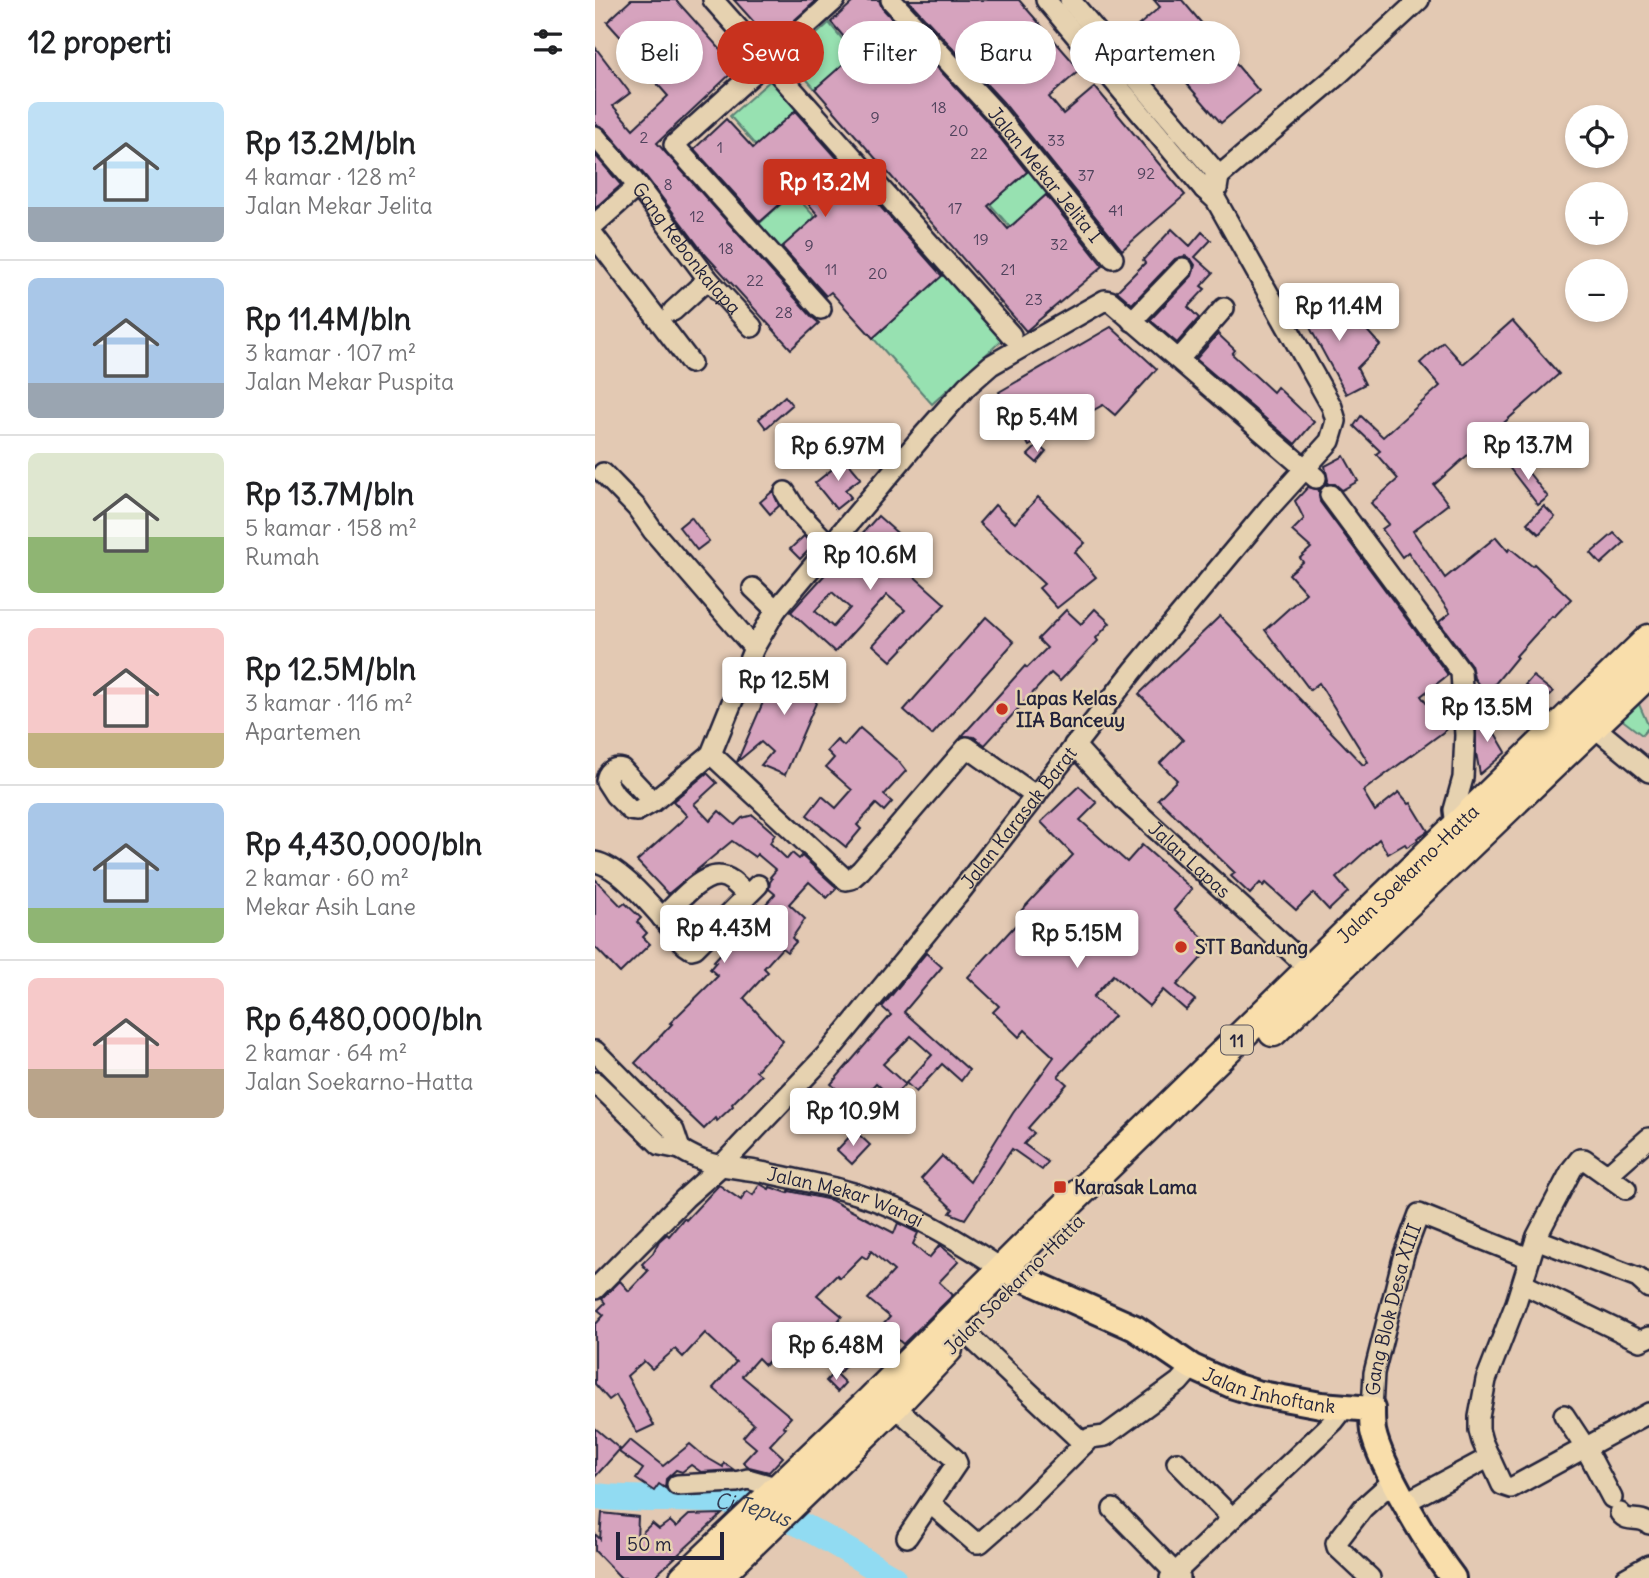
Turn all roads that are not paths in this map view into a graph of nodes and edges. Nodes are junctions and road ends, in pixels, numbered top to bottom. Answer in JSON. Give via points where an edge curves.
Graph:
{"nodes":[{"id":1,"x":713,"y":0,"type":"edge"},
{"id":2,"x":835,"y":0,"type":"edge"},
{"id":3,"x":891,"y":0,"type":"edge"},
{"id":4,"x":1419,"y":0,"type":"edge"},
{"id":5,"x":1061,"y":4,"type":"edge"},
{"id":6,"x":732,"y":21,"type":"edge"},
{"id":7,"x":812,"y":21,"type":"edge"},
{"id":8,"x":742,"y":84,"type":"edge"},
{"id":9,"x":787,"y":84,"type":"edge"},
{"id":10,"x":595,"y":136,"type":"edge"},
{"id":11,"x":638,"y":186,"type":"junction"},
{"id":12,"x":1213,"y":189,"type":"junction"},
{"id":13,"x":595,"y":224,"type":"edge"},
{"id":14,"x":595,"y":237,"type":"edge"},
{"id":15,"x":1113,"y":258,"type":"dead end"},
{"id":16,"x":1183,"y":268,"type":"dead end"},
{"id":17,"x":708,"y":279,"type":"junction"},
{"id":18,"x":1224,"y":308,"type":"dead end"},
{"id":19,"x":821,"y":309,"type":"dead end"},
{"id":20,"x":673,"y":311,"type":"dead end"},
{"id":21,"x":1132,"y":321,"type":"junction"},
{"id":22,"x":752,"y":327,"type":"dead end"},
{"id":23,"x":1011,"y":335,"type":"dead end"},
{"id":24,"x":1179,"y":359,"type":"junction"},
{"id":25,"x":691,"y":363,"type":"dead end"},
{"id":26,"x":603,"y":473,"type":"dead end"},
{"id":27,"x":1310,"y":473,"type":"junction"},
{"id":28,"x":786,"y":492,"type":"dead end"},
{"id":29,"x":1330,"y":495,"type":"dead end"},
{"id":30,"x":829,"y":545,"type":"junction"},
{"id":31,"x":753,"y":587,"type":"dead end"},
{"id":32,"x":776,"y":610,"type":"junction"},
{"id":33,"x":1649,"y":639,"type":"edge"},
{"id":34,"x":754,"y":648,"type":"junction"},
{"id":35,"x":1649,"y":673,"type":"edge"},
{"id":36,"x":1593,"y":726,"type":"junction"},
{"id":37,"x":1074,"y":745,"type":"junction"},
{"id":38,"x":711,"y":754,"type":"junction"},
{"id":39,"x":1649,"y":772,"type":"edge"},
{"id":40,"x":1036,"y":796,"type":"junction"},
{"id":41,"x":653,"y":802,"type":"dead end"},
{"id":42,"x":1471,"y":824,"type":"junction"},
{"id":43,"x":595,"y":862,"type":"edge"},
{"id":44,"x":662,"y":918,"type":"junction"},
{"id":45,"x":1310,"y":969,"type":"junction"},
{"id":46,"x":595,"y":1051,"type":"edge"},
{"id":47,"x":595,"y":1082,"type":"edge"},
{"id":48,"x":656,"y":1127,"type":"junction"},
{"id":49,"x":1649,"y":1138,"type":"edge"},
{"id":50,"x":720,"y":1167,"type":"junction"},
{"id":51,"x":1607,"y":1175,"type":"junction"},
{"id":52,"x":1626,"y":1189,"type":"dead end"},
{"id":53,"x":1536,"y":1239,"type":"junction"},
{"id":54,"x":1529,"y":1258,"type":"junction"},
{"id":55,"x":1010,"y":1273,"type":"junction"},
{"id":56,"x":1523,"y":1284,"type":"junction"},
{"id":57,"x":1649,"y":1288,"type":"edge"},
{"id":58,"x":595,"y":1289,"type":"edge"},
{"id":59,"x":965,"y":1332,"type":"junction"},
{"id":60,"x":1649,"y":1337,"type":"edge"},
{"id":61,"x":1192,"y":1367,"type":"junction"},
{"id":62,"x":894,"y":1406,"type":"junction"},
{"id":63,"x":1345,"y":1407,"type":"junction"},
{"id":64,"x":1372,"y":1409,"type":"junction"},
{"id":65,"x":1649,"y":1413,"type":"edge"},
{"id":66,"x":1564,"y":1415,"type":"dead end"},
{"id":67,"x":1084,"y":1444,"type":"junction"},
{"id":68,"x":1585,"y":1447,"type":"junction"},
{"id":69,"x":1490,"y":1457,"type":"junction"},
{"id":70,"x":1177,"y":1462,"type":"dead end"},
{"id":71,"x":1394,"y":1479,"type":"junction"},
{"id":72,"x":677,"y":1485,"type":"dead end"},
{"id":73,"x":777,"y":1499,"type":"junction"},
{"id":74,"x":1406,"y":1502,"type":"junction"},
{"id":75,"x":930,"y":1503,"type":"junction"},
{"id":76,"x":1113,"y":1509,"type":"dead end"},
{"id":77,"x":1232,"y":1518,"type":"junction"},
{"id":78,"x":1649,"y":1524,"type":"edge"},
{"id":79,"x":748,"y":1532,"type":"junction"},
{"id":80,"x":907,"y":1537,"type":"dead end"},
{"id":81,"x":1649,"y":1564,"type":"edge"},
{"id":82,"x":1175,"y":1576,"type":"edge"},
{"id":83,"x":684,"y":1578,"type":"edge"},
{"id":84,"x":716,"y":1578,"type":"edge"},
{"id":85,"x":1370,"y":1578,"type":"edge"},
{"id":86,"x":1453,"y":1578,"type":"edge"},
{"id":87,"x":1626,"y":1578,"type":"edge"}],
"edges":[{"from":1,"to":6,"type":"street"},
{"from":2,"to":7,"type":"street"},
{"from":3,"to":15,"type":"street","name":"Jalan Mekar Jelita I","via":[[992,110]]},
{"from":4,"to":12,"type":"street"},
{"from":5,"to":12,"type":"street"},
{"from":8,"to":19,"type":"street","via":[[674,145]]},
{"from":9,"to":23,"type":"street"},
{"from":10,"to":11,"type":"street","name":"Gang Kebonkalapa"},
{"from":11,"to":13,"type":"street"},
{"from":11,"to":17,"type":"street","name":"Gang Kebonkalapa"},
{"from":12,"to":27,"type":"street","name":"Jalan Karasak Barat","via":[[1332,407],[1336,426]]},
{"from":14,"to":25,"type":"street"},
{"from":16,"to":21,"type":"street"},
{"from":17,"to":20,"type":"street"},
{"from":17,"to":22,"type":"street","name":"Gang Kebonkalapa"},
{"from":18,"to":24,"type":"street"},
{"from":21,"to":24,"type":"street"},
{"from":21,"to":30,"type":"street","via":[[1105,300],[991,365],[967,386]]},
{"from":24,"to":27,"type":"street"},
{"from":26,"to":34,"type":"street"},
{"from":27,"to":37,"type":"street","name":"Jalan Karasak Barat","via":[[1227,557]]},
{"from":28,"to":30,"type":"street","via":[[796,510]]},
{"from":29,"to":42,"type":"street","via":[[1461,672],[1463,778],[1454,810]]},
{"from":30,"to":32,"type":"street"},
{"from":31,"to":32,"type":"street"},
{"from":32,"to":34,"type":"street"},
{"from":33,"to":42,"type":"highway","name":"Jalan Soekarno-Hatta","number":"11"},
{"from":34,"to":38,"type":"street"},
{"from":35,"to":36,"type":"highway","name":"Jalan Soekarno-Hatta","number":"11"},
{"from":36,"to":39,"type":"street"},
{"from":36,"to":42,"type":"highway","name":"Jalan Soekarno-Hatta","number":"11"},
{"from":37,"to":40,"type":"street","name":"Jalan Karasak Barat"},
{"from":37,"to":45,"type":"street","name":"Jalan Lapas","via":[[1123,799]]},
{"from":38,"to":40,"type":"street","via":[[846,880],[868,862],[967,747]]},
{"from":38,"to":41,"type":"street"},
{"from":40,"to":50,"type":"street","name":"Jalan Karasak Barat","via":[[828,1053]]},
{"from":42,"to":45,"type":"highway","name":"Jalan Soekarno-Hatta","number":"11"},
{"from":42,"to":55,"type":"highway","name":"Jalan Soekarno-Hatta","number":"11"},
{"from":43,"to":44,"type":"street","via":[[612,868]]},
{"from":44,"to":44,"type":"street","via":[[708,877],[720,876],[752,889],[691,949]]},
{"from":45,"to":55,"type":"highway","name":"Jalan Soekarno-Hatta","number":"11"},
{"from":46,"to":48,"type":"street"},
{"from":47,"to":48,"type":"street"},
{"from":48,"to":50,"type":"street","name":"Jalan Mekar Wangi","via":[[677,1136],[680,1149],[699,1161]]},
{"from":49,"to":51,"type":"street"},
{"from":50,"to":55,"type":"street","name":"Jalan Mekar Wangi","via":[[786,1177],[884,1203],[933,1226]]},
{"from":50,"to":58,"type":"street","name":"Jalan Karasak Barat"},
{"from":51,"to":52,"type":"street"},
{"from":51,"to":53,"type":"street","via":[[1580,1159]]},
{"from":53,"to":54,"type":"street"},
{"from":53,"to":57,"type":"street","via":[[1638,1278]]},
{"from":54,"to":56,"type":"street"},
{"from":54,"to":64,"type":"street","name":"Gang Blok Desa XIII","via":[[1419,1214],[1404,1254],[1374,1373]]},
{"from":55,"to":59,"type":"highway","name":"Jalan Soekarno-Hatta","number":"11"},
{"from":55,"to":61,"type":"main road","name":"Jalan Inhoftank","via":[[1135,1328]]},
{"from":55,"to":73,"type":"highway","name":"Jalan Soekarno-Hatta","number":"11"},
{"from":56,"to":60,"type":"street","via":[[1640,1341]]},
{"from":56,"to":69,"type":"street","via":[[1481,1404],[1479,1430]]},
{"from":59,"to":62,"type":"highway","name":"Jalan Soekarno-Hatta","number":"11"},
{"from":59,"to":67,"type":"street"},
{"from":61,"to":63,"type":"main road","name":"Jalan Inhoftank","via":[[1256,1393]]},
{"from":61,"to":67,"type":"street","via":[[1179,1382],[1105,1436]]},
{"from":62,"to":73,"type":"highway","name":"Jalan Soekarno-Hatta","number":"11"},
{"from":62,"to":75,"type":"street","via":[[955,1459],[956,1466]]},
{"from":63,"to":64,"type":"main road","name":"Jalan Inhoftank"},
{"from":63,"to":77,"type":"street"},
{"from":64,"to":71,"type":"main road","via":[[1373,1431]]},
{"from":65,"to":68,"type":"street"},
{"from":66,"to":68,"type":"street"},
{"from":67,"to":75,"type":"street","via":[[978,1543]]},
{"from":68,"to":69,"type":"street","via":[[1511,1488],[1502,1485]]},
{"from":68,"to":78,"type":"street","via":[[1628,1520]]},
{"from":69,"to":74,"type":"street"},
{"from":70,"to":77,"type":"street"},
{"from":71,"to":74,"type":"main road"},
{"from":71,"to":85,"type":"street","via":[[1363,1507],[1336,1543]]},
{"from":72,"to":73,"type":"street","via":[[748,1479]]},
{"from":73,"to":79,"type":"highway","name":"Jalan Soekarno-Hatta","number":"11"},
{"from":74,"to":86,"type":"main road"},
{"from":75,"to":80,"type":"street"},
{"from":76,"to":82,"type":"street"},
{"from":77,"to":82,"type":"street"},
{"from":79,"to":83,"type":"highway","name":"Jalan Soekarno-Hatta","number":"11"},
{"from":79,"to":84,"type":"highway","name":"Jalan Soekarno-Hatta","number":"11"},
{"from":81,"to":87,"type":"street"}]}
